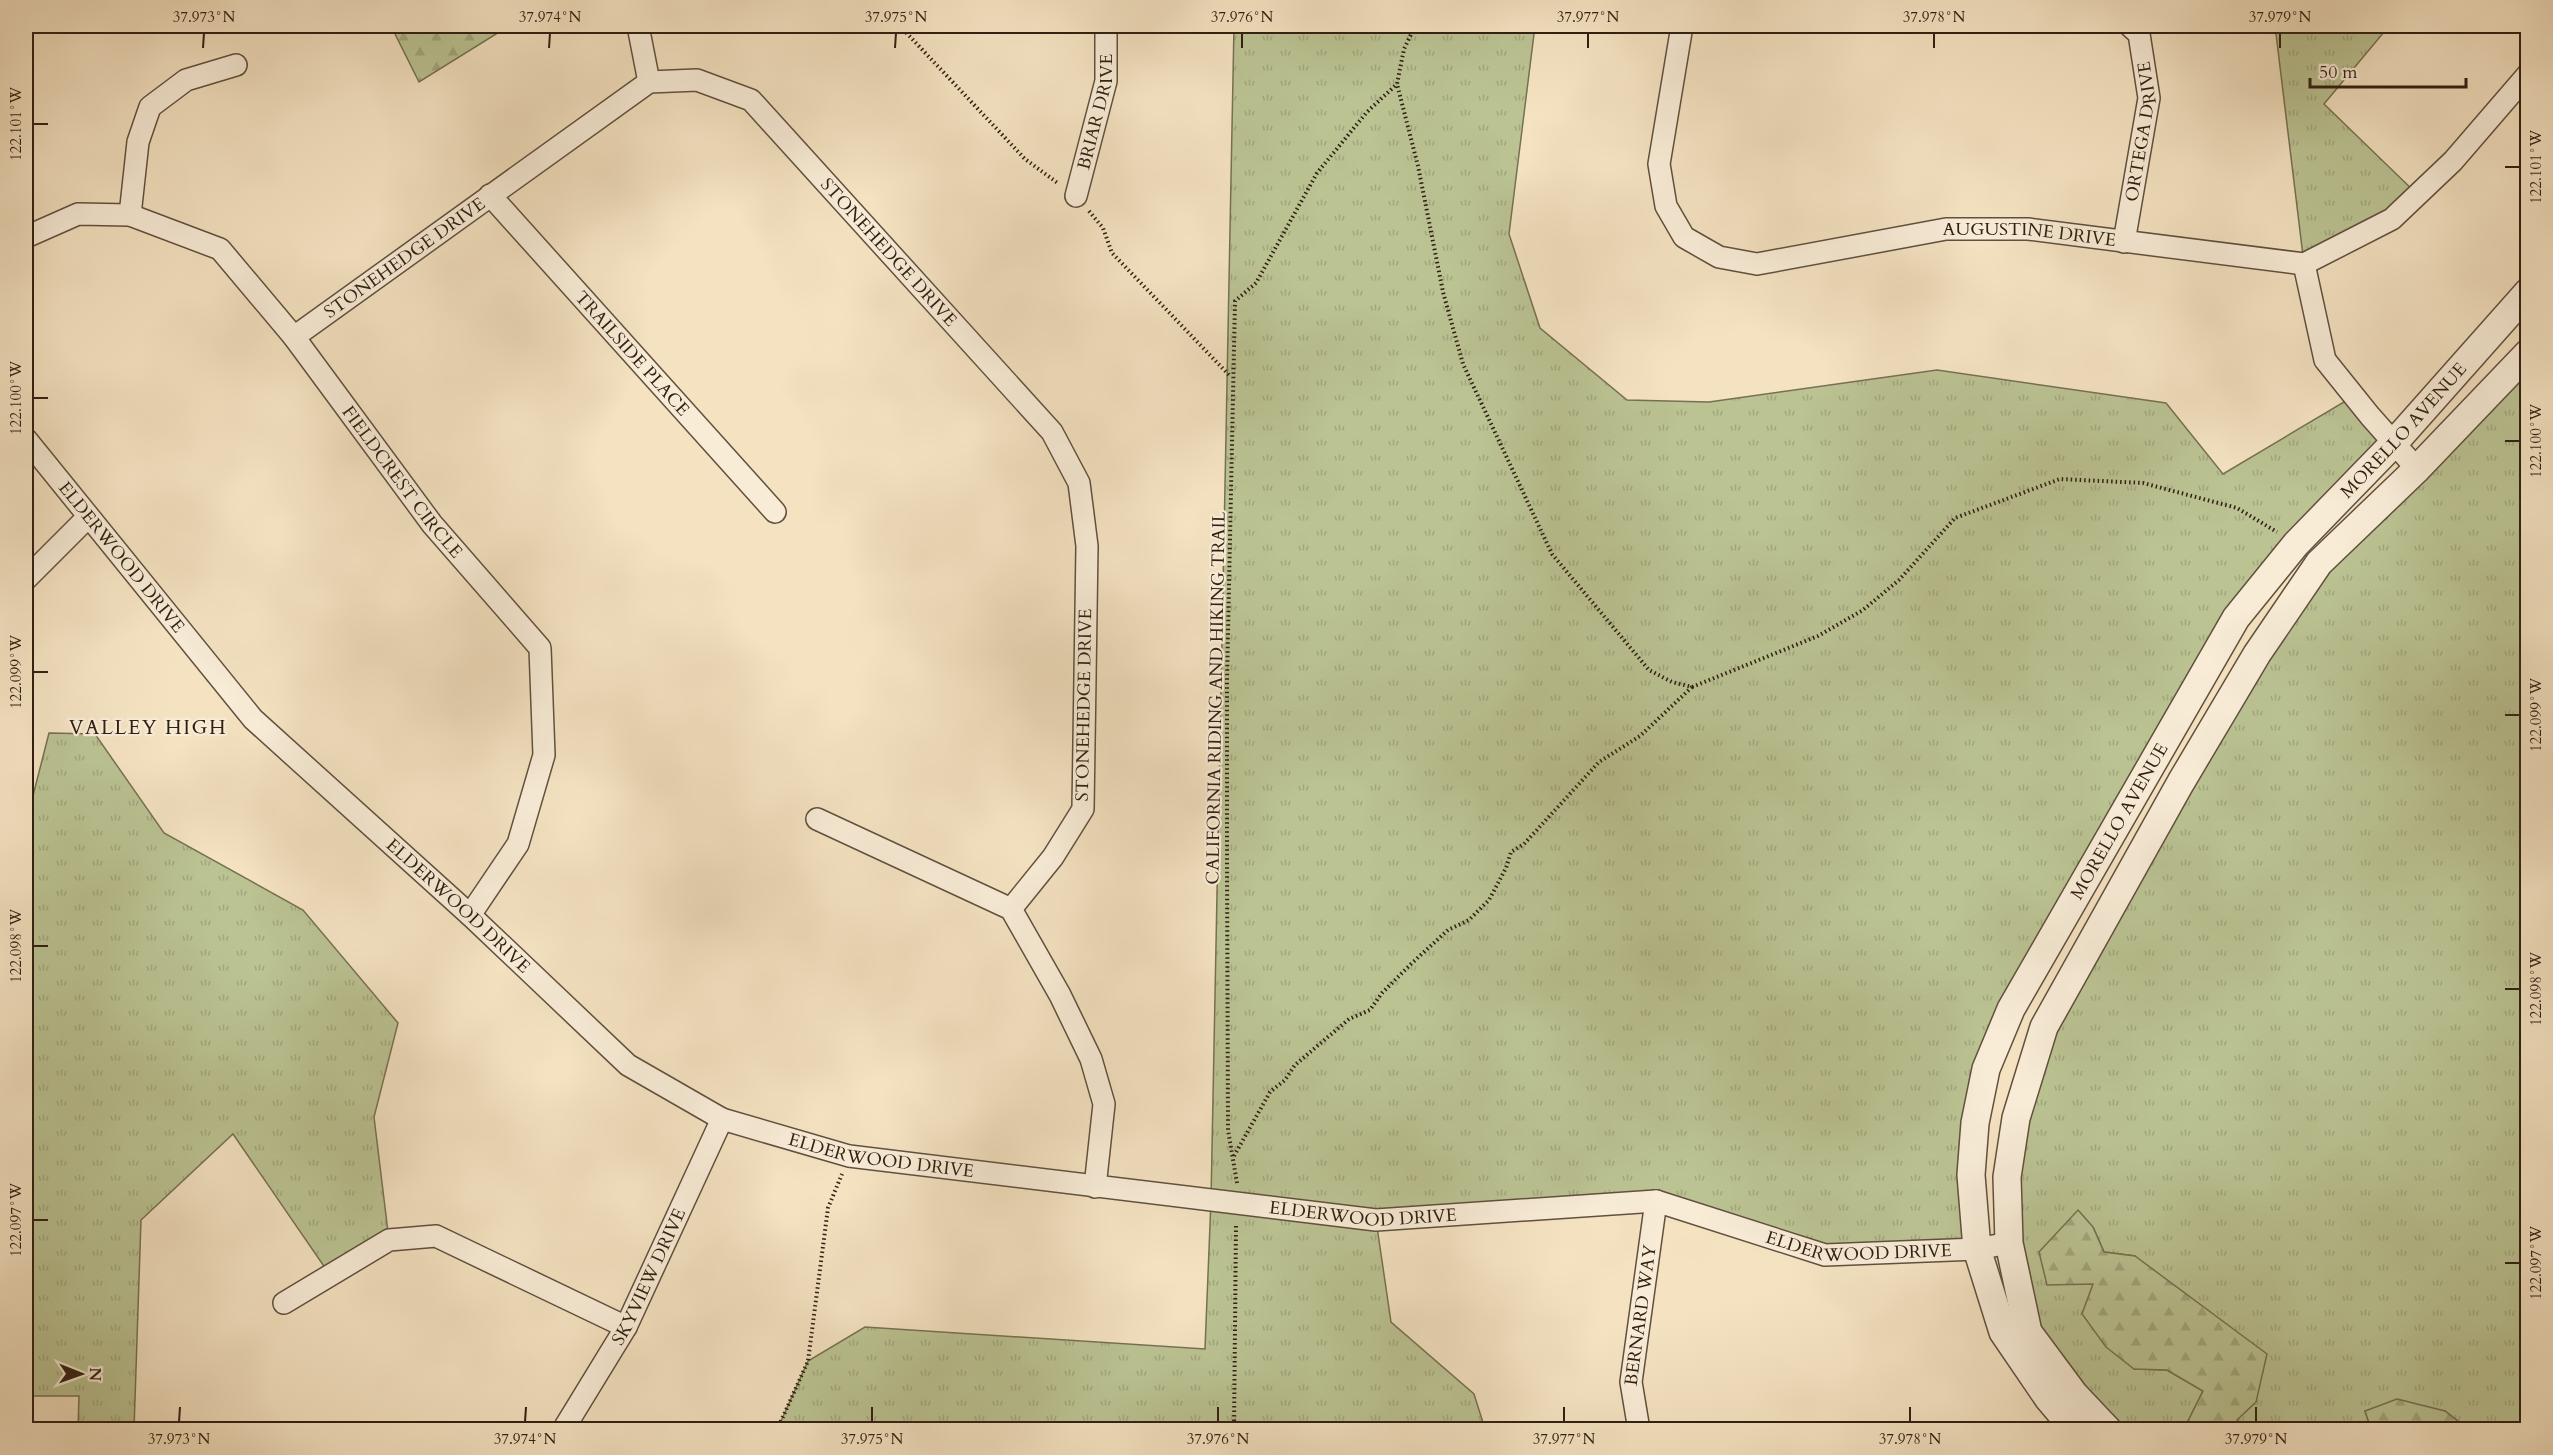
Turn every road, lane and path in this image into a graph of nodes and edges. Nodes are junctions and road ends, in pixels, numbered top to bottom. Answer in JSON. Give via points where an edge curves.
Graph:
{"nodes":[{"id":1,"x":638,"y":26,"type":"edge"},
{"id":2,"x":1106,"y":26,"type":"edge"},
{"id":3,"x":1415,"y":26,"type":"edge"},
{"id":4,"x":1682,"y":26,"type":"edge"},
{"id":5,"x":2130,"y":26,"type":"edge"},
{"id":6,"x":236,"y":65,"type":"dead end"},
{"id":7,"x":2528,"y":74,"type":"edge"},
{"id":8,"x":649,"y":82,"type":"junction"},
{"id":9,"x":1397,"y":84,"type":"junction"},
{"id":10,"x":490,"y":195,"type":"junction"},
{"id":11,"x":1076,"y":196,"type":"dead end"},
{"id":12,"x":130,"y":215,"type":"junction"},
{"id":13,"x":26,"y":237,"type":"edge"},
{"id":14,"x":2124,"y":242,"type":"junction"},
{"id":15,"x":2304,"y":264,"type":"junction"},
{"id":16,"x":2528,"y":292,"type":"edge"},
{"id":17,"x":294,"y":337,"type":"junction"},
{"id":18,"x":2528,"y":353,"type":"edge"},
{"id":19,"x":26,"y":439,"type":"edge"},
{"id":20,"x":2394,"y":443,"type":"junction"},
{"id":21,"x":2417,"y":469,"type":"junction"},
{"id":22,"x":775,"y":512,"type":"dead end"},
{"id":23,"x":88,"y":517,"type":"junction"},
{"id":24,"x":2296,"y":544,"type":"junction"},
{"id":25,"x":26,"y":579,"type":"edge"},
{"id":26,"x":1692,"y":687,"type":"junction"},
{"id":27,"x":817,"y":819,"type":"dead end"},
{"id":28,"x":1011,"y":909,"type":"junction"},
{"id":29,"x":470,"y":915,"type":"junction"},
{"id":30,"x":722,"y":1119,"type":"junction"},
{"id":31,"x":849,"y":1155,"type":"junction"},
{"id":32,"x":1234,"y":1156,"type":"junction"},
{"id":33,"x":1095,"y":1187,"type":"junction"},
{"id":34,"x":1656,"y":1201,"type":"junction"},
{"id":35,"x":1237,"y":1203,"type":"junction"},
{"id":36,"x":2009,"y":1243,"type":"junction"},
{"id":37,"x":1977,"y":1250,"type":"junction"},
{"id":38,"x":284,"y":1303,"type":"dead end"},
{"id":39,"x":626,"y":1327,"type":"junction"},
{"id":40,"x":563,"y":1430,"type":"edge"},
{"id":41,"x":777,"y":1430,"type":"edge"},
{"id":42,"x":1234,"y":1430,"type":"edge"},
{"id":43,"x":1639,"y":1430,"type":"edge"},
{"id":44,"x":2075,"y":1430,"type":"edge"},
{"id":45,"x":2108,"y":1430,"type":"edge"}],
"edges":[{"from":1,"to":8,"type":"street"},
{"from":2,"to":11,"type":"street","name":"BRIAR DRIVE","via":[[1106,81]]},
{"from":3,"to":9,"type":"path","via":[[1404,49]]},
{"from":4,"to":14,"type":"street","name":"AUGUSTINE DRIVE","via":[[1659,164],[1666,206],[1684,237],[1719,257],[1757,264],[1946,229],[2028,230]]},
{"from":5,"to":14,"type":"street","name":"ORTEGA DRIVE","via":[[2139,34],[2149,98]]},
{"from":6,"to":12,"type":"street","via":[[186,80],[150,107],[138,142]]},
{"from":7,"to":15,"type":"street","via":[[2454,161],[2392,219]]},
{"from":8,"to":10,"type":"street","name":"STONEHEDGE DRIVE"},
{"from":8,"to":28,"type":"street","name":"STONEHEDGE DRIVE","via":[[697,81],[751,100],[1052,432],[1079,483],[1087,546],[1083,809],[1053,858]]},
{"from":9,"to":26,"type":"path","via":[[1463,364],[1552,555],[1649,670]]},
{"from":9,"to":32,"type":"path","name":"CALIFORNIA RIDING AND HIKING TRAIL","via":[[1367,112],[1317,173],[1256,283],[1235,301],[1227,767],[1228,1130]]},
{"from":10,"to":17,"type":"street","name":"STONEHEDGE DRIVE"},
{"from":10,"to":22,"type":"street","name":"TRAILSIDE PLACE"},
{"from":12,"to":13,"type":"street","name":"FIELDCREST CIRCLE","via":[[78,214]]},
{"from":12,"to":17,"type":"street","name":"FIELDCREST CIRCLE","via":[[220,249]]},
{"from":14,"to":15,"type":"street","name":"AUGUSTINE DRIVE"},
{"from":15,"to":20,"type":"street","via":[[2325,360]]},
{"from":16,"to":20,"type":"street","name":"MORELLO AVENUE"},
{"from":17,"to":29,"type":"street","name":"FIELDCREST CIRCLE","via":[[432,524],[540,648],[544,755],[518,844]]},
{"from":18,"to":21,"type":"street","name":"MORELLO AVENUE"},
{"from":19,"to":23,"type":"street","name":"ELDERWOOD DRIVE"},
{"from":20,"to":21,"type":"street"},
{"from":20,"to":24,"type":"street","name":"MORELLO AVENUE"},
{"from":21,"to":36,"type":"street","name":"MORELLO AVENUE","via":[[2319,563],[2257,654],[2044,1027],[2016,1118],[2007,1177]]},
{"from":23,"to":25,"type":"street"},
{"from":23,"to":29,"type":"street","name":"ELDERWOOD DRIVE","via":[[253,719]]},
{"from":24,"to":26,"type":"path","via":[[2237,508],[2143,483],[2060,479],[1955,518],[1899,580],[1863,610],[1818,636]]},
{"from":24,"to":37,"type":"street","name":"MORELLO AVENUE","via":[[2236,618],[2011,1009],[1986,1069],[1975,1123],[1971,1175]]},
{"from":26,"to":32,"type":"path","via":[[1640,736],[1599,762],[1524,844],[1511,852],[1489,900],[1468,920],[1448,930],[1382,993],[1370,1010],[1349,1018],[1295,1065],[1270,1092]]},
{"from":27,"to":28,"type":"street"},
{"from":28,"to":33,"type":"street","via":[[1060,995],[1094,1071],[1104,1104]]},
{"from":29,"to":30,"type":"street","name":"ELDERWOOD DRIVE","via":[[628,1065]]},
{"from":30,"to":31,"type":"street","name":"ELDERWOOD DRIVE"},
{"from":30,"to":39,"type":"street","name":"SKYVIEW DRIVE"},
{"from":31,"to":33,"type":"street","name":"ELDERWOOD DRIVE"},
{"from":31,"to":41,"type":"path","via":[[828,1208],[808,1361]]},
{"from":32,"to":35,"type":"path","name":"CALIFORNIA RIDING AND HIKING TRAIL"},
{"from":33,"to":35,"type":"street","name":"ELDERWOOD DRIVE"},
{"from":34,"to":35,"type":"street","name":"ELDERWOOD DRIVE","via":[[1376,1220]]},
{"from":34,"to":37,"type":"street","name":"ELDERWOOD DRIVE","via":[[1825,1255]]},
{"from":34,"to":43,"type":"street","name":"BERNARD WAY","via":[[1631,1382]]},
{"from":35,"to":42,"type":"path","name":"CALIFORNIA RIDING AND HIKING TRAIL"},
{"from":36,"to":37,"type":"street","name":"ELDERWOOD DRIVE"},
{"from":36,"to":45,"type":"street","name":"MORELLO AVENUE","via":[[2028,1332],[2074,1394]]},
{"from":37,"to":44,"type":"street","name":"MORELLO AVENUE","via":[[2003,1332]]},
{"from":38,"to":39,"type":"street","via":[[389,1240],[436,1236]]},
{"from":39,"to":40,"type":"street","name":"SKYVIEW DRIVE"}]}
